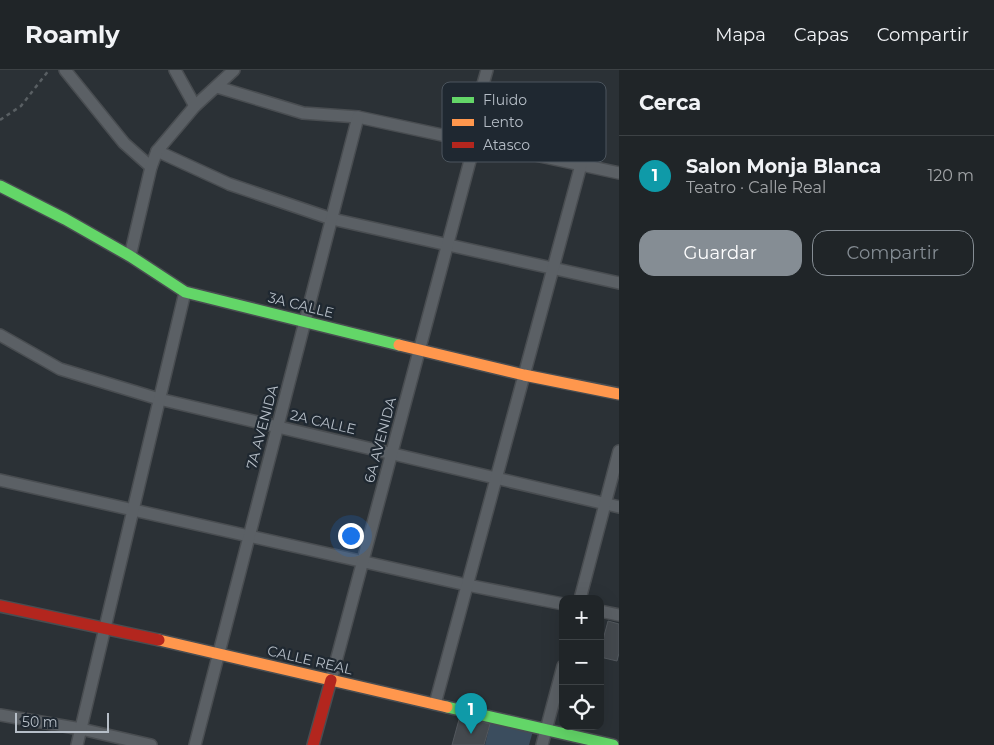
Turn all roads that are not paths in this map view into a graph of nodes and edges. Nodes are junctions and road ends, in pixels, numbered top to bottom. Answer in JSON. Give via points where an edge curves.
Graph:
{"nodes":[{"id":1,"x":65,"y":70,"type":"edge"},
{"id":2,"x":175,"y":70,"type":"edge"},
{"id":3,"x":234,"y":70,"type":"edge"},
{"id":4,"x":217,"y":87,"type":"junction"},
{"id":5,"x":195,"y":106,"type":"junction"},
{"id":6,"x":358,"y":117,"type":"junction"},
{"id":7,"x":442,"y":135,"type":"edge"},
{"id":8,"x":157,"y":151,"type":"junction"},
{"id":9,"x":466,"y":162,"type":"edge"},
{"id":10,"x":567,"y":162,"type":"edge"},
{"id":11,"x":581,"y":165,"type":"junction"},
{"id":12,"x":151,"y":167,"type":"junction"},
{"id":13,"x":619,"y":173,"type":"edge"},
{"id":14,"x":0,"y":186,"type":"edge"},
{"id":15,"x":332,"y":219,"type":"junction"},
{"id":16,"x":448,"y":244,"type":"junction"},
{"id":17,"x":130,"y":256,"type":"junction"},
{"id":18,"x":553,"y":268,"type":"junction"},
{"id":19,"x":619,"y":282,"type":"edge"},
{"id":20,"x":185,"y":292,"type":"junction"},
{"id":21,"x":305,"y":322,"type":"junction"},
{"id":22,"x":0,"y":335,"type":"edge"},
{"id":23,"x":419,"y":350,"type":"junction"},
{"id":24,"x":524,"y":374,"type":"junction"},
{"id":25,"x":619,"y":394,"type":"edge"},
{"id":26,"x":159,"y":400,"type":"junction"},
{"id":27,"x":278,"y":427,"type":"junction"},
{"id":28,"x":619,"y":451,"type":"edge"},
{"id":29,"x":392,"y":454,"type":"junction"},
{"id":30,"x":496,"y":478,"type":"junction"},
{"id":31,"x":0,"y":480,"type":"edge"},
{"id":32,"x":605,"y":504,"type":"junction"},
{"id":33,"x":619,"y":507,"type":"edge"},
{"id":34,"x":133,"y":511,"type":"junction"},
{"id":35,"x":250,"y":536,"type":"junction"},
{"id":36,"x":363,"y":562,"type":"junction"},
{"id":37,"x":467,"y":585,"type":"junction"},
{"id":38,"x":581,"y":595,"type":"edge"},
{"id":39,"x":559,"y":603,"type":"edge"},
{"id":40,"x":0,"y":606,"type":"edge"},
{"id":41,"x":604,"y":612,"type":"edge"},
{"id":42,"x":619,"y":615,"type":"edge"},
{"id":43,"x":105,"y":628,"type":"junction"},
{"id":44,"x":219,"y":654,"type":"junction"},
{"id":45,"x":331,"y":680,"type":"junction"},
{"id":46,"x":559,"y":681,"type":"edge"},
{"id":47,"x":435,"y":704,"type":"junction"},
{"id":48,"x":0,"y":715,"type":"edge"},
{"id":49,"x":81,"y":729,"type":"junction"},
{"id":50,"x":546,"y":729,"type":"junction"},
{"id":51,"x":77,"y":745,"type":"edge"},
{"id":52,"x":151,"y":745,"type":"edge"},
{"id":53,"x":196,"y":745,"type":"edge"},
{"id":54,"x":313,"y":745,"type":"edge"},
{"id":55,"x":542,"y":745,"type":"edge"},
{"id":56,"x":613,"y":745,"type":"edge"}],
"edges":[{"from":1,"to":12,"type":"street","via":[[124,143]]},
{"from":2,"to":5,"type":"street"},
{"from":3,"to":4,"type":"street"},
{"from":4,"to":5,"type":"street"},
{"from":4,"to":6,"type":"street","via":[[303,113]]},
{"from":5,"to":8,"type":"street"},
{"from":6,"to":7,"type":"street"},
{"from":6,"to":15,"type":"street","name":"7A AVENIDA"},
{"from":8,"to":12,"type":"street"},
{"from":8,"to":15,"type":"street","via":[[229,184]]},
{"from":9,"to":16,"type":"street","name":"6A AVENIDA"},
{"from":10,"to":11,"type":"street"},
{"from":11,"to":13,"type":"street"},
{"from":11,"to":18,"type":"street"},
{"from":12,"to":17,"type":"street"},
{"from":14,"to":17,"type":"street","name":"3A CALLE"},
{"from":15,"to":16,"type":"street"},
{"from":15,"to":21,"type":"street","name":"7A AVENIDA"},
{"from":16,"to":18,"type":"street"},
{"from":16,"to":23,"type":"street","name":"6A AVENIDA"},
{"from":17,"to":20,"type":"street","name":"3A CALLE"},
{"from":18,"to":19,"type":"street"},
{"from":18,"to":24,"type":"street"},
{"from":20,"to":21,"type":"street","name":"3A CALLE"},
{"from":20,"to":26,"type":"street"},
{"from":21,"to":23,"type":"street","name":"3A CALLE"},
{"from":21,"to":27,"type":"street","name":"7A AVENIDA"},
{"from":22,"to":26,"type":"street","name":"2A CALLE","via":[[60,369]]},
{"from":23,"to":24,"type":"street","name":"3A CALLE"},
{"from":23,"to":29,"type":"street","name":"6A AVENIDA"},
{"from":24,"to":25,"type":"street","name":"3A CALLE"},
{"from":24,"to":30,"type":"street"},
{"from":26,"to":27,"type":"street","name":"2A CALLE"},
{"from":26,"to":34,"type":"street"},
{"from":27,"to":29,"type":"street","name":"2A CALLE"},
{"from":27,"to":35,"type":"street","name":"7A AVENIDA"},
{"from":28,"to":32,"type":"street"},
{"from":29,"to":30,"type":"street","name":"2A CALLE"},
{"from":29,"to":36,"type":"street","name":"6A AVENIDA"},
{"from":30,"to":32,"type":"street","name":"2A CALLE"},
{"from":30,"to":37,"type":"street"},
{"from":31,"to":34,"type":"street"},
{"from":32,"to":33,"type":"street","name":"2A CALLE"},
{"from":32,"to":38,"type":"street"},
{"from":34,"to":35,"type":"street"},
{"from":34,"to":43,"type":"street"},
{"from":35,"to":36,"type":"street"},
{"from":35,"to":44,"type":"street","name":"7A AVENIDA"},
{"from":36,"to":37,"type":"street"},
{"from":36,"to":45,"type":"street","name":"6A AVENIDA"},
{"from":37,"to":39,"type":"street"},
{"from":37,"to":47,"type":"street"},
{"from":40,"to":43,"type":"street","name":"CALLE REAL"},
{"from":41,"to":42,"type":"street"},
{"from":43,"to":44,"type":"street","name":"CALLE REAL"},
{"from":43,"to":49,"type":"street"},
{"from":44,"to":45,"type":"street","name":"CALLE REAL"},
{"from":44,"to":53,"type":"street","name":"7A AVENIDA"},
{"from":45,"to":47,"type":"street","name":"CALLE REAL"},
{"from":45,"to":54,"type":"street","name":"6A AVENIDA"},
{"from":46,"to":50,"type":"street"},
{"from":47,"to":50,"type":"street","name":"CALLE REAL"},
{"from":48,"to":49,"type":"street"},
{"from":49,"to":51,"type":"street"},
{"from":49,"to":52,"type":"street"},
{"from":50,"to":55,"type":"street"},
{"from":50,"to":56,"type":"street","name":"CALLE REAL"}]}
